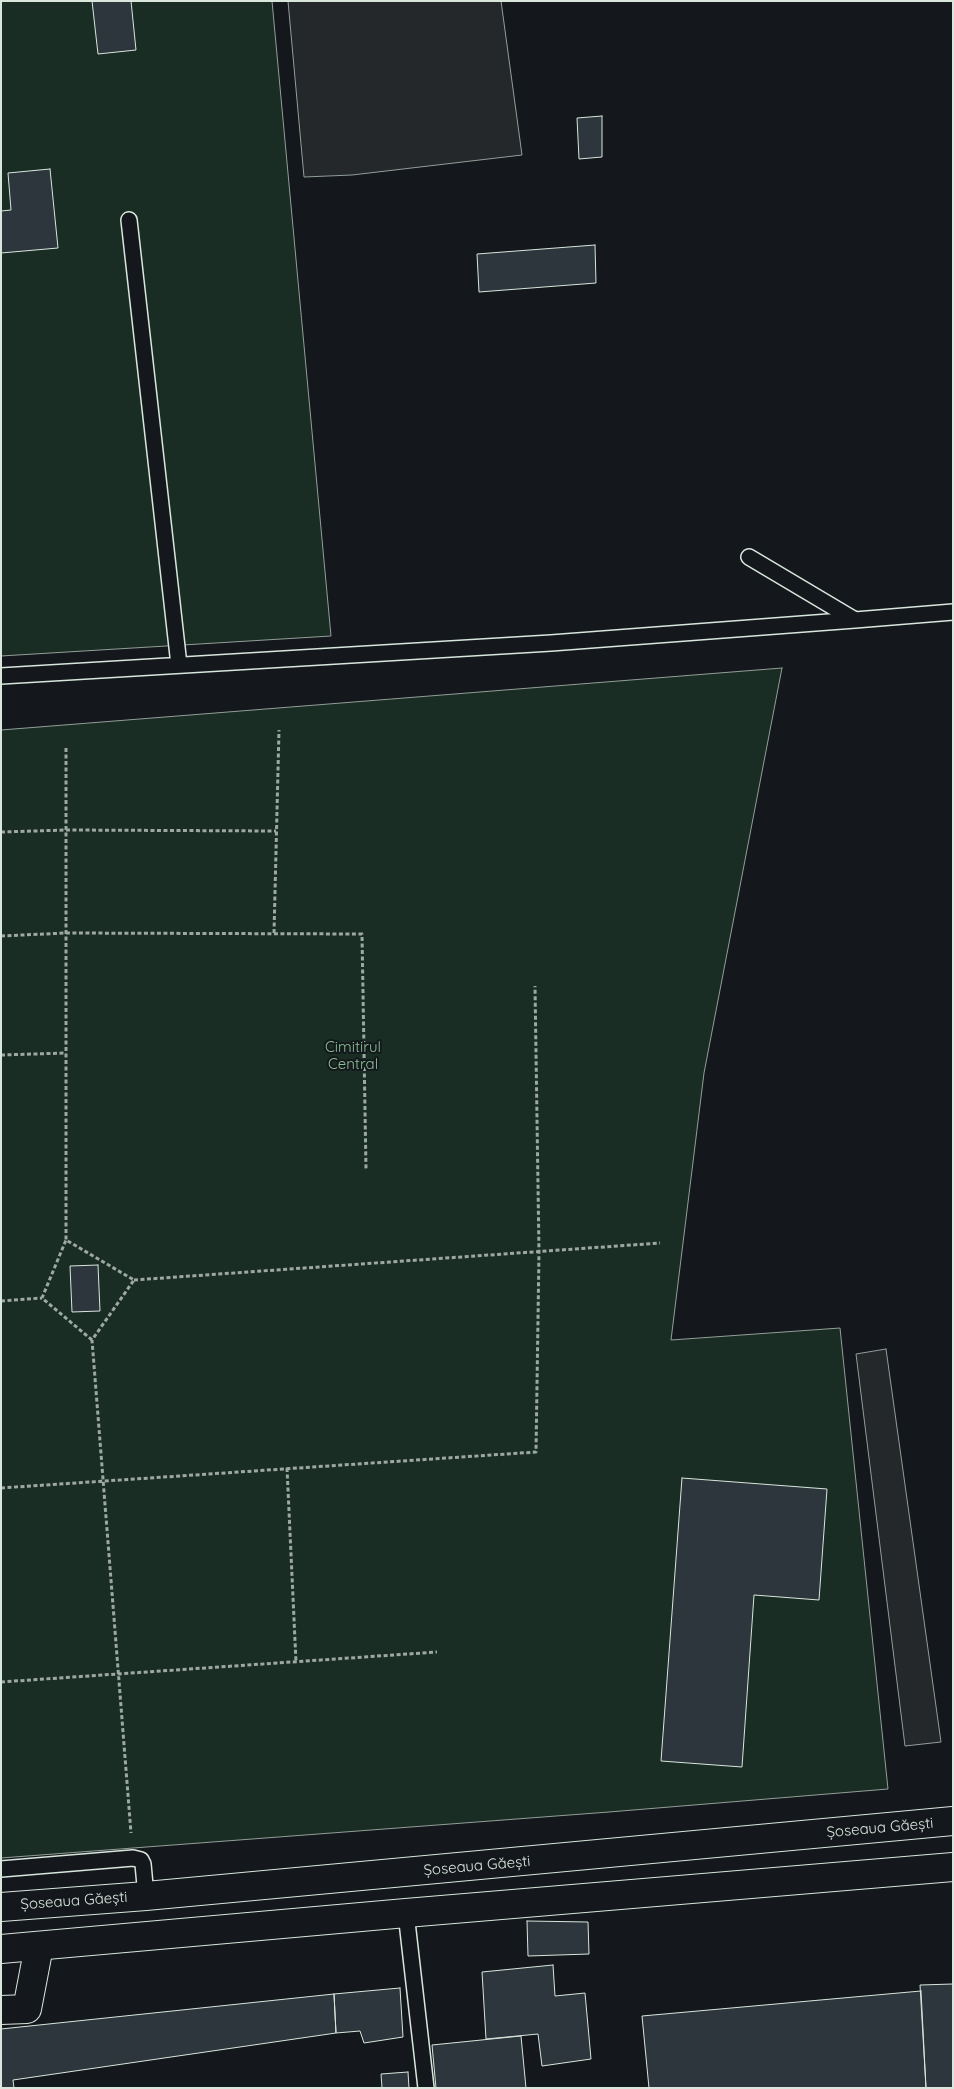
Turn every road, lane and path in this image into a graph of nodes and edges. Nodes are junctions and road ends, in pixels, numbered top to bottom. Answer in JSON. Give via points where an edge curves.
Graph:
{"nodes":[{"id":1,"x":128,"y":220,"type":"dead end"},
{"id":2,"x":749,"y":557,"type":"dead end"},
{"id":3,"x":953,"y":612,"type":"edge"},
{"id":4,"x":855,"y":620,"type":"junction"},
{"id":5,"x":180,"y":665,"type":"junction"},
{"id":6,"x":1,"y":676,"type":"edge"},
{"id":7,"x":279,"y":730,"type":"dead end"},
{"id":8,"x":66,"y":748,"type":"dead end"},
{"id":9,"x":66,"y":830,"type":"junction"},
{"id":10,"x":276,"y":831,"type":"junction"},
{"id":11,"x":1,"y":832,"type":"edge"},
{"id":12,"x":274,"y":933,"type":"junction"},
{"id":13,"x":66,"y":934,"type":"junction"},
{"id":14,"x":1,"y":936,"type":"edge"},
{"id":15,"x":536,"y":986,"type":"dead end"},
{"id":16,"x":66,"y":1053,"type":"junction"},
{"id":17,"x":1,"y":1055,"type":"edge"},
{"id":18,"x":366,"y":1169,"type":"dead end"},
{"id":19,"x":66,"y":1240,"type":"junction"},
{"id":20,"x":660,"y":1243,"type":"dead end"},
{"id":21,"x":539,"y":1252,"type":"junction"},
{"id":22,"x":134,"y":1280,"type":"junction"},
{"id":23,"x":42,"y":1298,"type":"junction"},
{"id":24,"x":1,"y":1301,"type":"edge"},
{"id":25,"x":92,"y":1340,"type":"junction"},
{"id":26,"x":287,"y":1468,"type":"junction"},
{"id":27,"x":103,"y":1480,"type":"junction"},
{"id":28,"x":1,"y":1488,"type":"edge"},
{"id":29,"x":437,"y":1652,"type":"dead end"},
{"id":30,"x":296,"y":1662,"type":"junction"},
{"id":31,"x":118,"y":1674,"type":"junction"},
{"id":32,"x":1,"y":1682,"type":"edge"},
{"id":33,"x":953,"y":1821,"type":"edge"},
{"id":34,"x":133,"y":1858,"type":"junction"},
{"id":35,"x":953,"y":1867,"type":"edge"},
{"id":36,"x":1,"y":1869,"type":"edge"},
{"id":37,"x":146,"y":1896,"type":"junction"},
{"id":38,"x":1,"y":1907,"type":"edge"},
{"id":39,"x":406,"y":1913,"type":"junction"},
{"id":40,"x":149,"y":1937,"type":"junction"},
{"id":41,"x":39,"y":1946,"type":"junction"},
{"id":42,"x":1,"y":1949,"type":"edge"},
{"id":43,"x":1,"y":2010,"type":"edge"},
{"id":44,"x":426,"y":2088,"type":"edge"}],
"edges":[{"from":1,"to":5,"type":"lane"},
{"from":2,"to":4,"type":"lane"},
{"from":3,"to":4,"type":"lane"},
{"from":4,"to":5,"type":"lane","via":[[551,644]]},
{"from":5,"to":6,"type":"lane"},
{"from":7,"to":10,"type":"path"},
{"from":8,"to":9,"type":"path"},
{"from":9,"to":10,"type":"path"},
{"from":9,"to":11,"type":"path"},
{"from":9,"to":13,"type":"path"},
{"from":10,"to":12,"type":"path"},
{"from":12,"to":13,"type":"path"},
{"from":12,"to":18,"type":"path","via":[[362,934]]},
{"from":13,"to":14,"type":"path"},
{"from":13,"to":16,"type":"path"},
{"from":15,"to":21,"type":"path"},
{"from":16,"to":17,"type":"path"},
{"from":16,"to":19,"type":"path"},
{"from":19,"to":22,"type":"path"},
{"from":19,"to":23,"type":"path"},
{"from":20,"to":21,"type":"path"},
{"from":21,"to":22,"type":"path"},
{"from":21,"to":26,"type":"path","via":[[536,1452]]},
{"from":22,"to":25,"type":"path"},
{"from":23,"to":24,"type":"path"},
{"from":23,"to":25,"type":"path"},
{"from":25,"to":27,"type":"path"},
{"from":26,"to":27,"type":"path"},
{"from":26,"to":30,"type":"path"},
{"from":27,"to":28,"type":"path"},
{"from":27,"to":31,"type":"path"},
{"from":29,"to":30,"type":"path"},
{"from":30,"to":31,"type":"path"},
{"from":31,"to":32,"type":"path"},
{"from":31,"to":34,"type":"path"},
{"from":33,"to":37,"type":"main road","name":"Șoseaua Găești"},
{"from":34,"to":36,"type":"lane"},
{"from":34,"to":37,"type":"lane","via":[[143,1864]]},
{"from":35,"to":39,"type":"main road"},
{"from":37,"to":38,"type":"main road","name":"Șoseaua Găești"},
{"from":37,"to":40,"type":"main road"},
{"from":39,"to":40,"type":"main road"},
{"from":39,"to":44,"type":"lane"},
{"from":40,"to":41,"type":"main road"},
{"from":41,"to":42,"type":"main road"},
{"from":41,"to":43,"type":"main road","via":[[27,2009]]}]}
